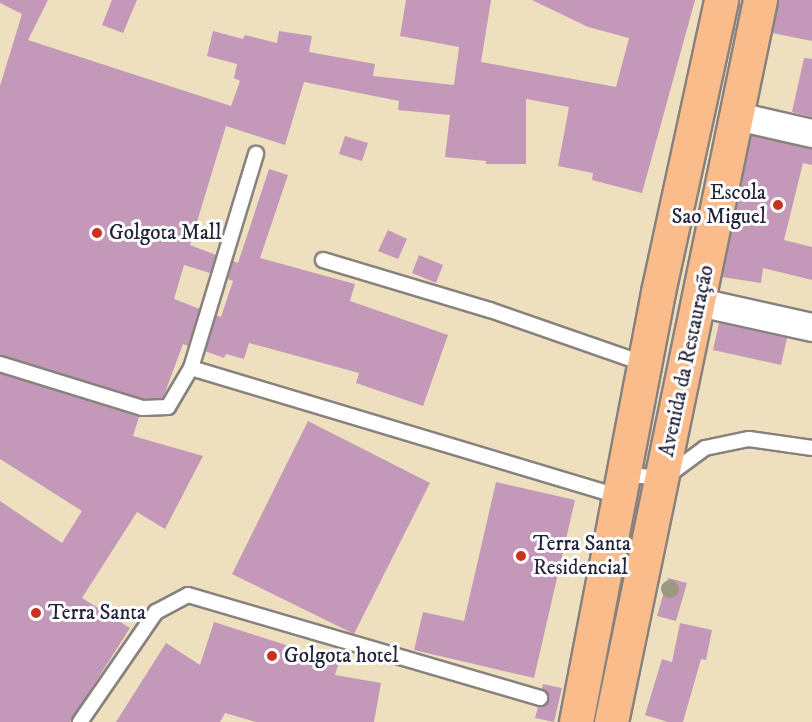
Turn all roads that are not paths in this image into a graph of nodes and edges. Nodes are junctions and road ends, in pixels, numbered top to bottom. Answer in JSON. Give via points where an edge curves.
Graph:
{"nodes":[{"id":1,"x":721,"y":0,"type":"edge"},
{"id":2,"x":760,"y":0,"type":"edge"},
{"id":3,"x":737,"y":116,"type":"junction"},
{"id":4,"x":812,"y":133,"type":"edge"},
{"id":5,"x":256,"y":154,"type":"dead end"},
{"id":6,"x":323,"y":260,"type":"dead end"},
{"id":7,"x":699,"y":302,"type":"junction"},
{"id":8,"x":812,"y":327,"type":"edge"},
{"id":9,"x":0,"y":364,"type":"edge"},
{"id":10,"x":645,"y":364,"type":"junction"},
{"id":11,"x":191,"y":368,"type":"junction"},
{"id":12,"x":812,"y":448,"type":"edge"},
{"id":13,"x":663,"y":479,"type":"junction"},
{"id":14,"x":623,"y":486,"type":"junction"},
{"id":15,"x":540,"y":698,"type":"dead end"},
{"id":16,"x":574,"y":712,"type":"edge"},
{"id":17,"x":80,"y":722,"type":"edge"},
{"id":18,"x":611,"y":722,"type":"edge"}],
"edges":[{"from":1,"to":10,"type":"main road","name":"Avenida da Restauração"},
{"from":2,"to":3,"type":"main road","name":"Avenida da Restauração"},
{"from":3,"to":4,"type":"street"},
{"from":3,"to":7,"type":"main road","name":"Avenida da Restauração"},
{"from":5,"to":11,"type":"lane"},
{"from":6,"to":10,"type":"lane","via":[[490,310]]},
{"from":7,"to":8,"type":"street"},
{"from":7,"to":13,"type":"main road","name":"Avenida da Restauração"},
{"from":9,"to":11,"type":"lane","via":[[142,408],[168,407]]},
{"from":10,"to":14,"type":"main road","name":"Avenida da Restauração"},
{"from":11,"to":14,"type":"lane"},
{"from":12,"to":13,"type":"lane","via":[[749,439],[705,448]]},
{"from":13,"to":14,"type":"lane"},
{"from":13,"to":18,"type":"main road","name":"Avenida da Restauração"},
{"from":14,"to":16,"type":"main road","name":"Avenida da Restauração"},
{"from":15,"to":17,"type":"lane","via":[[188,595],[156,612]]}]}
